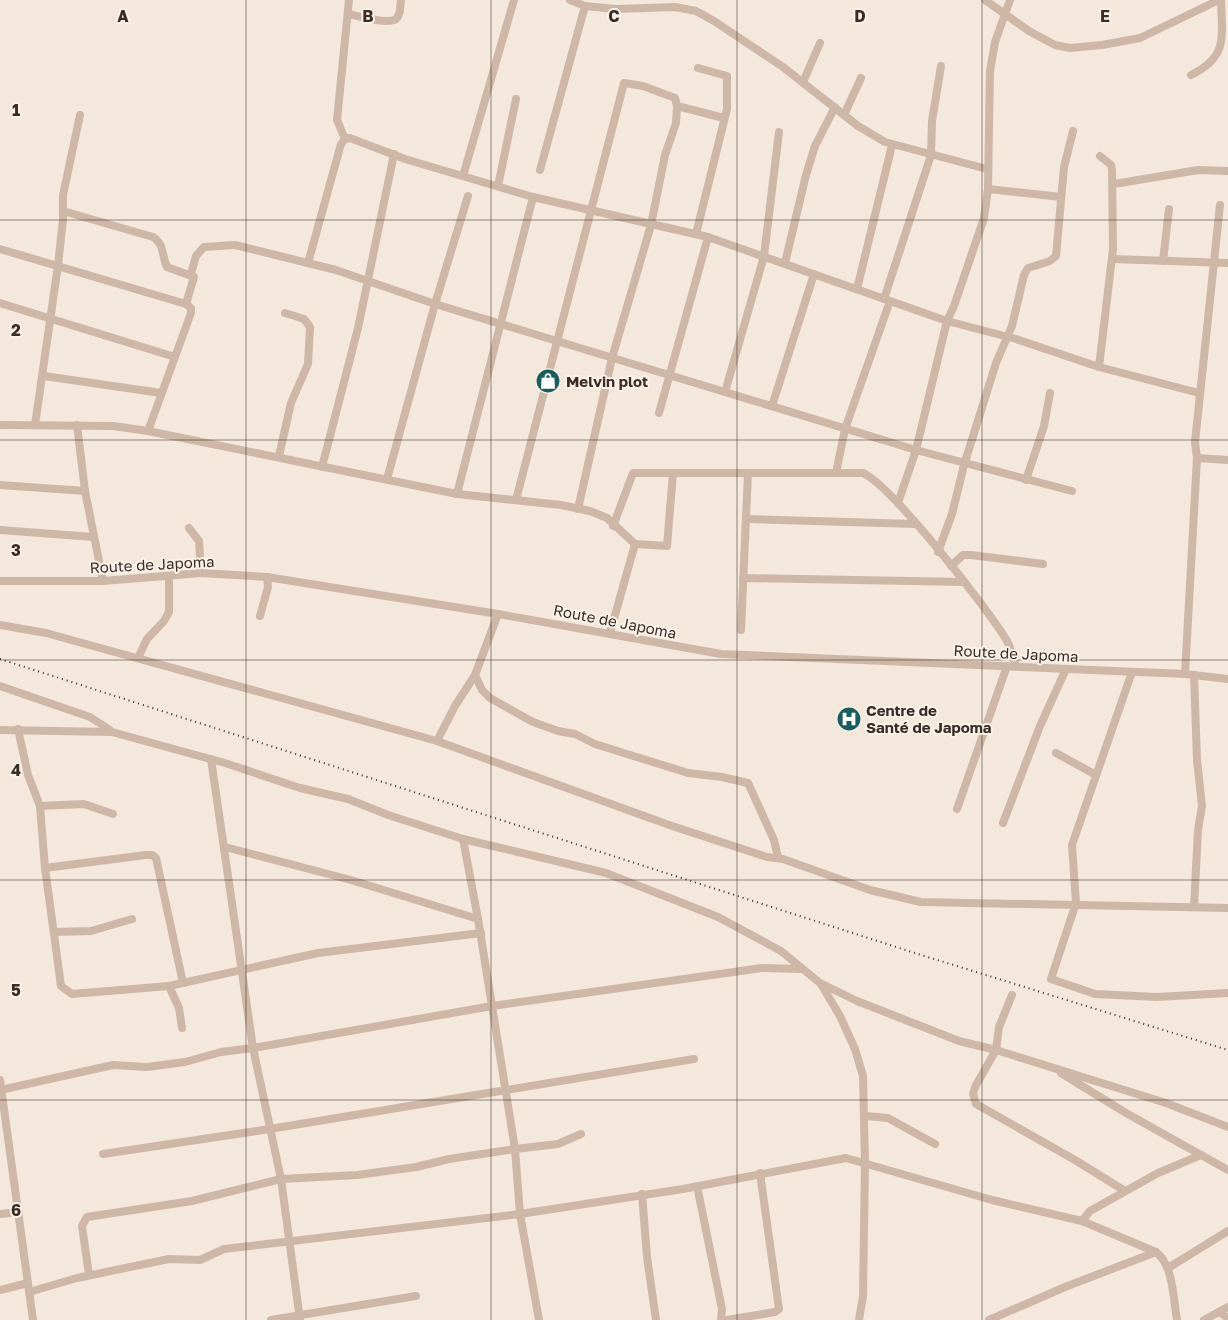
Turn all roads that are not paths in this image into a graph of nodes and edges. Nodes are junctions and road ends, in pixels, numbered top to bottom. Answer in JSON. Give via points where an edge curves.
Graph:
{"nodes":[{"id":1,"x":349,"y":0,"type":"edge"},
{"id":2,"x":401,"y":0,"type":"edge"},
{"id":3,"x":514,"y":0,"type":"edge"},
{"id":4,"x":570,"y":0,"type":"edge"},
{"id":5,"x":985,"y":0,"type":"edge"},
{"id":6,"x":1010,"y":0,"type":"edge"},
{"id":7,"x":1220,"y":0,"type":"edge"},
{"id":8,"x":585,"y":6,"type":"junction"},
{"id":9,"x":1004,"y":13,"type":"junction"},
{"id":10,"x":348,"y":14,"type":"junction"},
{"id":11,"x":820,"y":43,"type":"dead end"},
{"id":12,"x":941,"y":66,"type":"dead end"},
{"id":13,"x":698,"y":68,"type":"dead end"},
{"id":14,"x":1191,"y":75,"type":"dead end"},
{"id":15,"x":861,"y":78,"type":"dead end"},
{"id":16,"x":803,"y":82,"type":"junction"},
{"id":17,"x":516,"y":99,"type":"dead end"},
{"id":18,"x":677,"y":106,"type":"junction"},
{"id":19,"x":834,"y":107,"type":"junction"},
{"id":20,"x":844,"y":114,"type":"junction"},
{"id":21,"x":80,"y":116,"type":"dead end"},
{"id":22,"x":724,"y":118,"type":"junction"},
{"id":23,"x":1073,"y":131,"type":"dead end"},
{"id":24,"x":779,"y":132,"type":"dead end"},
{"id":25,"x":345,"y":139,"type":"junction"},
{"id":26,"x":892,"y":145,"type":"junction"},
{"id":27,"x":394,"y":154,"type":"junction"},
{"id":28,"x":931,"y":155,"type":"junction"},
{"id":29,"x":1100,"y":156,"type":"dead end"},
{"id":30,"x":987,"y":169,"type":"junction"},
{"id":31,"x":540,"y":170,"type":"dead end"},
{"id":32,"x":1228,"y":172,"type":"edge"},
{"id":33,"x":463,"y":176,"type":"junction"},
{"id":34,"x":1114,"y":184,"type":"junction"},
{"id":35,"x":498,"y":186,"type":"junction"},
{"id":36,"x":988,"y":189,"type":"junction"},
{"id":37,"x":468,"y":196,"type":"dead end"},
{"id":38,"x":533,"y":197,"type":"junction"},
{"id":39,"x":1061,"y":197,"type":"junction"},
{"id":40,"x":1220,"y":205,"type":"dead end"},
{"id":41,"x":590,"y":209,"type":"junction"},
{"id":42,"x":1169,"y":209,"type":"dead end"},
{"id":43,"x":62,"y":211,"type":"junction"},
{"id":44,"x":650,"y":225,"type":"junction"},
{"id":45,"x":696,"y":234,"type":"junction"},
{"id":46,"x":708,"y":237,"type":"junction"},
{"id":47,"x":0,"y":249,"type":"edge"},
{"id":48,"x":764,"y":256,"type":"junction"},
{"id":49,"x":1112,"y":259,"type":"junction"},
{"id":50,"x":1163,"y":261,"type":"junction"},
{"id":51,"x":1213,"y":262,"type":"junction"},
{"id":52,"x":308,"y":263,"type":"junction"},
{"id":53,"x":785,"y":263,"type":"junction"},
{"id":54,"x":1228,"y":263,"type":"edge"},
{"id":55,"x":58,"y":265,"type":"junction"},
{"id":56,"x":191,"y":274,"type":"junction"},
{"id":57,"x":814,"y":274,"type":"junction"},
{"id":58,"x":366,"y":281,"type":"junction"},
{"id":59,"x":857,"y":289,"type":"junction"},
{"id":60,"x":887,"y":300,"type":"junction"},
{"id":61,"x":0,"y":302,"type":"edge"},
{"id":62,"x":186,"y":304,"type":"junction"},
{"id":63,"x":435,"y":304,"type":"junction"},
{"id":64,"x":285,"y":313,"type":"dead end"},
{"id":65,"x":50,"y":318,"type":"junction"},
{"id":66,"x":947,"y":321,"type":"junction"},
{"id":67,"x":502,"y":324,"type":"junction"},
{"id":68,"x":1007,"y":336,"type":"junction"},
{"id":69,"x":557,"y":341,"type":"junction"},
{"id":70,"x":175,"y":357,"type":"junction"},
{"id":71,"x":612,"y":358,"type":"junction"},
{"id":72,"x":1099,"y":367,"type":"junction"},
{"id":73,"x":671,"y":374,"type":"junction"},
{"id":74,"x":44,"y":376,"type":"junction"},
{"id":75,"x":725,"y":392,"type":"junction"},
{"id":76,"x":161,"y":393,"type":"junction"},
{"id":77,"x":1050,"y":393,"type":"dead end"},
{"id":78,"x":1199,"y":393,"type":"junction"},
{"id":79,"x":772,"y":406,"type":"junction"},
{"id":80,"x":659,"y":413,"type":"dead end"},
{"id":81,"x":0,"y":425,"type":"edge"},
{"id":82,"x":35,"y":425,"type":"junction"},
{"id":83,"x":77,"y":425,"type":"junction"},
{"id":84,"x":845,"y":429,"type":"junction"},
{"id":85,"x":148,"y":431,"type":"junction"},
{"id":86,"x":916,"y":450,"type":"junction"},
{"id":87,"x":280,"y":456,"type":"junction"},
{"id":88,"x":1196,"y":458,"type":"junction"},
{"id":89,"x":1228,"y":460,"type":"edge"},
{"id":90,"x":964,"y":464,"type":"junction"},
{"id":91,"x":322,"y":467,"type":"junction"},
{"id":92,"x":673,"y":473,"type":"junction"},
{"id":93,"x":748,"y":473,"type":"junction"},
{"id":94,"x":836,"y":473,"type":"junction"},
{"id":95,"x":388,"y":479,"type":"junction"},
{"id":96,"x":1026,"y":480,"type":"junction"},
{"id":97,"x":0,"y":485,"type":"edge"},
{"id":98,"x":85,"y":491,"type":"junction"},
{"id":99,"x":1072,"y":491,"type":"dead end"},
{"id":100,"x":457,"y":494,"type":"junction"},
{"id":101,"x":516,"y":500,"type":"junction"},
{"id":102,"x":898,"y":503,"type":"junction"},
{"id":103,"x":578,"y":509,"type":"junction"},
{"id":104,"x":746,"y":519,"type":"junction"},
{"id":105,"x":915,"y":524,"type":"junction"},
{"id":106,"x":613,"y":526,"type":"junction"},
{"id":107,"x":189,"y":528,"type":"dead end"},
{"id":108,"x":0,"y":530,"type":"edge"},
{"id":109,"x":94,"y":537,"type":"junction"},
{"id":110,"x":635,"y":544,"type":"junction"},
{"id":111,"x":938,"y":552,"type":"junction"},
{"id":112,"x":1043,"y":564,"type":"dead end"},
{"id":113,"x":951,"y":566,"type":"junction"},
{"id":114,"x":201,"y":573,"type":"junction"},
{"id":115,"x":169,"y":576,"type":"junction"},
{"id":116,"x":267,"y":577,"type":"junction"},
{"id":117,"x":743,"y":578,"type":"junction"},
{"id":118,"x":0,"y":581,"type":"edge"},
{"id":119,"x":103,"y":581,"type":"junction"},
{"id":120,"x":964,"y":582,"type":"junction"},
{"id":121,"x":498,"y":614,"type":"junction"},
{"id":122,"x":260,"y":616,"type":"dead end"},
{"id":123,"x":0,"y":625,"type":"edge"},
{"id":124,"x":741,"y":630,"type":"dead end"},
{"id":125,"x":610,"y":633,"type":"junction"},
{"id":126,"x":138,"y":658,"type":"junction"},
{"id":127,"x":1007,"y":666,"type":"junction"},
{"id":128,"x":1016,"y":666,"type":"junction"},
{"id":129,"x":1066,"y":669,"type":"junction"},
{"id":130,"x":1132,"y":672,"type":"junction"},
{"id":131,"x":1186,"y":674,"type":"junction"},
{"id":132,"x":1194,"y":675,"type":"junction"},
{"id":133,"x":474,"y":676,"type":"junction"},
{"id":134,"x":1228,"y":679,"type":"edge"},
{"id":135,"x":0,"y":686,"type":"edge"},
{"id":136,"x":18,"y":729,"type":"junction"},
{"id":137,"x":0,"y":730,"type":"edge"},
{"id":138,"x":112,"y":732,"type":"junction"},
{"id":139,"x":437,"y":741,"type":"junction"},
{"id":140,"x":1056,"y":753,"type":"dead end"},
{"id":141,"x":211,"y":759,"type":"junction"},
{"id":142,"x":1096,"y":775,"type":"junction"},
{"id":143,"x":40,"y":806,"type":"junction"},
{"id":144,"x":958,"y":810,"type":"dead end"},
{"id":145,"x":113,"y":814,"type":"dead end"},
{"id":146,"x":1003,"y":823,"type":"dead end"},
{"id":147,"x":463,"y":839,"type":"junction"},
{"id":148,"x":225,"y":847,"type":"junction"},
{"id":149,"x":778,"y":857,"type":"junction"},
{"id":150,"x":45,"y":868,"type":"junction"},
{"id":151,"x":1076,"y":903,"type":"junction"},
{"id":152,"x":1194,"y":907,"type":"junction"},
{"id":153,"x":1228,"y":908,"type":"edge"},
{"id":154,"x":132,"y":919,"type":"dead end"},
{"id":155,"x":478,"y":919,"type":"junction"},
{"id":156,"x":54,"y":932,"type":"junction"},
{"id":157,"x":481,"y":933,"type":"junction"},
{"id":158,"x":242,"y":969,"type":"junction"},
{"id":159,"x":802,"y":969,"type":"junction"},
{"id":160,"x":183,"y":982,"type":"junction"},
{"id":161,"x":820,"y":983,"type":"junction"},
{"id":162,"x":169,"y":986,"type":"junction"},
{"id":163,"x":1228,"y":993,"type":"edge"},
{"id":164,"x":1012,"y":995,"type":"dead end"},
{"id":165,"x":492,"y":1006,"type":"junction"},
{"id":166,"x":182,"y":1028,"type":"dead end"},
{"id":167,"x":253,"y":1048,"type":"junction"},
{"id":168,"x":996,"y":1050,"type":"junction"},
{"id":169,"x":694,"y":1059,"type":"dead end"},
{"id":170,"x":1057,"y":1069,"type":"junction"},
{"id":171,"x":0,"y":1080,"type":"edge"},
{"id":172,"x":1,"y":1090,"type":"edge"},
{"id":173,"x":505,"y":1090,"type":"junction"},
{"id":174,"x":866,"y":1116,"type":"junction"},
{"id":175,"x":1228,"y":1127,"type":"edge"},
{"id":176,"x":270,"y":1129,"type":"junction"},
{"id":177,"x":581,"y":1134,"type":"dead end"},
{"id":178,"x":935,"y":1144,"type":"dead end"},
{"id":179,"x":515,"y":1149,"type":"junction"},
{"id":180,"x":104,"y":1154,"type":"dead end"},
{"id":181,"x":1201,"y":1155,"type":"junction"},
{"id":182,"x":865,"y":1162,"type":"junction"},
{"id":183,"x":1228,"y":1170,"type":"edge"},
{"id":184,"x":760,"y":1173,"type":"junction"},
{"id":185,"x":281,"y":1179,"type":"junction"},
{"id":186,"x":697,"y":1186,"type":"junction"},
{"id":187,"x":1125,"y":1191,"type":"junction"},
{"id":188,"x":642,"y":1194,"type":"junction"},
{"id":189,"x":19,"y":1212,"type":"junction"},
{"id":190,"x":0,"y":1214,"type":"edge"},
{"id":191,"x":520,"y":1214,"type":"junction"},
{"id":192,"x":1082,"y":1221,"type":"junction"},
{"id":193,"x":1228,"y":1231,"type":"edge"},
{"id":194,"x":290,"y":1241,"type":"junction"},
{"id":195,"x":1156,"y":1252,"type":"junction"},
{"id":196,"x":1168,"y":1268,"type":"junction"},
{"id":197,"x":89,"y":1275,"type":"junction"},
{"id":198,"x":29,"y":1288,"type":"junction"},
{"id":199,"x":0,"y":1290,"type":"edge"},
{"id":200,"x":416,"y":1296,"type":"dead end"},
{"id":201,"x":1228,"y":1306,"type":"edge"},
{"id":202,"x":1219,"y":1312,"type":"junction"},
{"id":203,"x":300,"y":1317,"type":"edge"},
{"id":204,"x":1228,"y":1318,"type":"edge"},
{"id":205,"x":33,"y":1320,"type":"edge"},
{"id":206,"x":271,"y":1320,"type":"edge"},
{"id":207,"x":539,"y":1320,"type":"edge"},
{"id":208,"x":656,"y":1320,"type":"edge"},
{"id":209,"x":721,"y":1320,"type":"edge"},
{"id":210,"x":727,"y":1320,"type":"edge"},
{"id":211,"x":859,"y":1320,"type":"edge"},
{"id":212,"x":989,"y":1320,"type":"edge"},
{"id":213,"x":1177,"y":1320,"type":"edge"},
{"id":214,"x":1204,"y":1320,"type":"edge"}],
"edges":[{"from":1,"to":10,"type":"street"},
{"from":2,"to":10,"type":"street","via":[[399,14],[389,22]]},
{"from":3,"to":33,"type":"street"},
{"from":4,"to":8,"type":"street"},
{"from":5,"to":9,"type":"street"},
{"from":6,"to":9,"type":"street"},
{"from":7,"to":9,"type":"street","via":[[1140,38],[1070,48],[1055,45]]},
{"from":7,"to":14,"type":"street","via":[[1222,40],[1218,54],[1208,67]]},
{"from":8,"to":16,"type":"street","via":[[660,6],[696,11]]},
{"from":8,"to":31,"type":"street"},
{"from":9,"to":30,"type":"street","via":[[990,71]]},
{"from":10,"to":25,"type":"street","via":[[336,120]]},
{"from":11,"to":16,"type":"street"},
{"from":12,"to":28,"type":"street","via":[[932,121]]},
{"from":13,"to":22,"type":"street","via":[[727,76],[728,100]]},
{"from":15,"to":20,"type":"street"},
{"from":16,"to":19,"type":"street"},
{"from":17,"to":35,"type":"street"},
{"from":18,"to":22,"type":"street"},
{"from":18,"to":41,"type":"street","via":[[675,98],[666,93],[624,83],[608,154]]},
{"from":18,"to":44,"type":"street","via":[[676,123],[665,155]]},
{"from":19,"to":20,"type":"street"},
{"from":19,"to":53,"type":"street","via":[[806,175]]},
{"from":20,"to":26,"type":"street"},
{"from":21,"to":43,"type":"street"},
{"from":22,"to":45,"type":"street"},
{"from":23,"to":39,"type":"street"},
{"from":24,"to":48,"type":"street"},
{"from":25,"to":27,"type":"street"},
{"from":25,"to":52,"type":"street"},
{"from":26,"to":28,"type":"street"},
{"from":26,"to":59,"type":"street"},
{"from":27,"to":33,"type":"street"},
{"from":27,"to":58,"type":"street"},
{"from":28,"to":30,"type":"street"},
{"from":28,"to":60,"type":"street"},
{"from":29,"to":34,"type":"street","via":[[1111,164]]},
{"from":30,"to":36,"type":"street"},
{"from":32,"to":34,"type":"street","via":[[1198,170]]},
{"from":33,"to":35,"type":"street"},
{"from":34,"to":49,"type":"street"},
{"from":35,"to":38,"type":"street"},
{"from":36,"to":39,"type":"street"},
{"from":36,"to":66,"type":"street","via":[[984,218]]},
{"from":37,"to":63,"type":"street"},
{"from":38,"to":41,"type":"street"},
{"from":38,"to":67,"type":"street"},
{"from":39,"to":68,"type":"street","via":[[1056,256],[1028,268]]},
{"from":40,"to":51,"type":"street"},
{"from":41,"to":44,"type":"street"},
{"from":41,"to":69,"type":"street"},
{"from":42,"to":50,"type":"street"},
{"from":43,"to":55,"type":"street"},
{"from":43,"to":56,"type":"street","via":[[153,237],[163,247],[166,267]]},
{"from":44,"to":45,"type":"street"},
{"from":44,"to":71,"type":"street"},
{"from":45,"to":46,"type":"street"},
{"from":46,"to":48,"type":"street"},
{"from":46,"to":73,"type":"street"},
{"from":47,"to":55,"type":"street"},
{"from":48,"to":53,"type":"street"},
{"from":48,"to":75,"type":"street"},
{"from":49,"to":50,"type":"street"},
{"from":49,"to":72,"type":"street"},
{"from":50,"to":51,"type":"street"},
{"from":51,"to":54,"type":"street"},
{"from":51,"to":78,"type":"street"},
{"from":52,"to":56,"type":"street","via":[[235,245],[204,247],[196,256]]},
{"from":52,"to":58,"type":"street"},
{"from":53,"to":57,"type":"street"},
{"from":55,"to":62,"type":"street"},
{"from":55,"to":65,"type":"street"},
{"from":56,"to":62,"type":"street","via":[[195,281]]},
{"from":57,"to":59,"type":"street"},
{"from":57,"to":79,"type":"street"},
{"from":58,"to":63,"type":"street"},
{"from":58,"to":91,"type":"street","via":[[358,328]]},
{"from":59,"to":60,"type":"street"},
{"from":60,"to":66,"type":"street"},
{"from":60,"to":84,"type":"street"},
{"from":61,"to":65,"type":"street"},
{"from":62,"to":70,"type":"street","via":[[191,313]]},
{"from":63,"to":67,"type":"street"},
{"from":63,"to":95,"type":"street"},
{"from":64,"to":87,"type":"street","via":[[304,319],[310,327],[308,364],[291,404]]},
{"from":65,"to":70,"type":"street"},
{"from":65,"to":74,"type":"street"},
{"from":66,"to":68,"type":"street"},
{"from":66,"to":86,"type":"street"},
{"from":67,"to":69,"type":"street"},
{"from":67,"to":100,"type":"street"},
{"from":68,"to":72,"type":"street"},
{"from":68,"to":90,"type":"street"},
{"from":69,"to":71,"type":"street"},
{"from":69,"to":101,"type":"street"},
{"from":70,"to":76,"type":"street"},
{"from":71,"to":73,"type":"street"},
{"from":71,"to":103,"type":"street"},
{"from":72,"to":78,"type":"street"},
{"from":73,"to":75,"type":"street"},
{"from":73,"to":80,"type":"street"},
{"from":74,"to":76,"type":"street"},
{"from":74,"to":82,"type":"street"},
{"from":75,"to":79,"type":"street"},
{"from":76,"to":85,"type":"street"},
{"from":77,"to":96,"type":"street","via":[[1044,426]]},
{"from":78,"to":88,"type":"street"},
{"from":79,"to":84,"type":"street"},
{"from":81,"to":82,"type":"street"},
{"from":82,"to":83,"type":"street"},
{"from":83,"to":85,"type":"street"},
{"from":83,"to":98,"type":"street"},
{"from":84,"to":86,"type":"street"},
{"from":84,"to":94,"type":"street"},
{"from":85,"to":87,"type":"street"},
{"from":86,"to":90,"type":"street"},
{"from":86,"to":102,"type":"street"},
{"from":87,"to":91,"type":"street"},
{"from":88,"to":89,"type":"street"},
{"from":88,"to":131,"type":"street"},
{"from":90,"to":96,"type":"street"},
{"from":90,"to":111,"type":"street","via":[[952,514]]},
{"from":91,"to":95,"type":"street"},
{"from":92,"to":93,"type":"street"},
{"from":92,"to":106,"type":"street","via":[[632,473]]},
{"from":92,"to":110,"type":"street","via":[[667,546]]},
{"from":93,"to":94,"type":"street"},
{"from":93,"to":104,"type":"street"},
{"from":94,"to":102,"type":"street","via":[[870,476]]},
{"from":95,"to":100,"type":"street"},
{"from":96,"to":99,"type":"street"},
{"from":97,"to":98,"type":"street"},
{"from":98,"to":109,"type":"street"},
{"from":100,"to":101,"type":"street"},
{"from":101,"to":103,"type":"street"},
{"from":102,"to":105,"type":"street"},
{"from":103,"to":106,"type":"street","via":[[600,514]]},
{"from":104,"to":105,"type":"street"},
{"from":104,"to":117,"type":"street"},
{"from":105,"to":111,"type":"street"},
{"from":106,"to":110,"type":"street"},
{"from":107,"to":114,"type":"street","via":[[199,541]]},
{"from":108,"to":109,"type":"street"},
{"from":109,"to":119,"type":"street"},
{"from":110,"to":125,"type":"street"},
{"from":111,"to":113,"type":"street"},
{"from":112,"to":113,"type":"street","via":[[963,555]]},
{"from":113,"to":120,"type":"street"},
{"from":114,"to":115,"type":"street","name":"Route de Japoma"},
{"from":114,"to":116,"type":"street","name":"Route de Japoma"},
{"from":115,"to":119,"type":"street","name":"Route de Japoma"},
{"from":115,"to":126,"type":"street","via":[[169,612],[147,640]]},
{"from":116,"to":121,"type":"street","name":"Route de Japoma"},
{"from":116,"to":122,"type":"street","via":[[268,588]]},
{"from":117,"to":120,"type":"street"},
{"from":117,"to":124,"type":"street"},
{"from":118,"to":119,"type":"street","name":"Route de Japoma"},
{"from":120,"to":128,"type":"street","via":[[1008,642]]},
{"from":121,"to":125,"type":"street","name":"Route de Japoma"},
{"from":121,"to":133,"type":"street"},
{"from":123,"to":126,"type":"street","via":[[46,633]]},
{"from":125,"to":127,"type":"street","name":"Route de Japoma","via":[[721,654]]},
{"from":126,"to":139,"type":"street"},
{"from":127,"to":128,"type":"street","name":"Route de Japoma"},
{"from":127,"to":144,"type":"street"},
{"from":128,"to":129,"type":"street","name":"Route de Japoma"},
{"from":129,"to":130,"type":"street","name":"Route de Japoma"},
{"from":129,"to":146,"type":"street"},
{"from":130,"to":131,"type":"street","name":"Route de Japoma"},
{"from":130,"to":142,"type":"street"},
{"from":131,"to":132,"type":"street","name":"Route de Japoma"},
{"from":132,"to":134,"type":"street","name":"Route de Japoma"},
{"from":132,"to":152,"type":"street","via":[[1202,806]]},
{"from":133,"to":139,"type":"street"},
{"from":133,"to":149,"type":"street","via":[[490,698],[533,722],[688,773],[748,783],[774,840]]},
{"from":135,"to":138,"type":"street","via":[[90,717]]},
{"from":136,"to":137,"type":"street"},
{"from":136,"to":138,"type":"street"},
{"from":136,"to":143,"type":"street","via":[[28,774]]},
{"from":138,"to":141,"type":"street"},
{"from":139,"to":149,"type":"street","via":[[672,826],[767,857]]},
{"from":140,"to":142,"type":"street"},
{"from":141,"to":147,"type":"street","via":[[300,788],[348,799]]},
{"from":141,"to":148,"type":"street"},
{"from":142,"to":151,"type":"street","via":[[1072,845]]},
{"from":143,"to":145,"type":"street","via":[[84,804]]},
{"from":143,"to":150,"type":"street"},
{"from":147,"to":155,"type":"street"},
{"from":147,"to":159,"type":"street","via":[[606,873],[677,899],[766,941]]},
{"from":148,"to":155,"type":"street"},
{"from":148,"to":158,"type":"street"},
{"from":149,"to":151,"type":"street","via":[[837,880],[921,902]]},
{"from":150,"to":156,"type":"street"},
{"from":150,"to":160,"type":"street","via":[[146,855],[156,858]]},
{"from":151,"to":152,"type":"street"},
{"from":151,"to":163,"type":"street","via":[[1051,979],[1095,994],[1157,997]]},
{"from":152,"to":153,"type":"street"},
{"from":154,"to":156,"type":"street","via":[[91,931]]},
{"from":155,"to":157,"type":"street"},
{"from":156,"to":162,"type":"street","via":[[61,986],[72,994]]},
{"from":157,"to":158,"type":"street","via":[[318,953]]},
{"from":157,"to":165,"type":"street"},
{"from":158,"to":160,"type":"street"},
{"from":158,"to":167,"type":"street"},
{"from":159,"to":161,"type":"street"},
{"from":159,"to":165,"type":"street","via":[[762,968]]},
{"from":160,"to":162,"type":"street"},
{"from":161,"to":168,"type":"street","via":[[953,1038]]},
{"from":161,"to":174,"type":"street","via":[[840,1016],[862,1066]]},
{"from":162,"to":166,"type":"street","via":[[179,1008]]},
{"from":164,"to":168,"type":"street","via":[[999,1027]]},
{"from":165,"to":167,"type":"street"},
{"from":165,"to":173,"type":"street"},
{"from":167,"to":172,"type":"street","via":[[147,1067],[113,1065]]},
{"from":167,"to":176,"type":"street"},
{"from":168,"to":170,"type":"street"},
{"from":168,"to":187,"type":"street","via":[[975,1087],[976,1104]]},
{"from":169,"to":173,"type":"street"},
{"from":170,"to":175,"type":"street","via":[[1166,1103]]},
{"from":170,"to":181,"type":"street","via":[[1086,1090]]},
{"from":171,"to":172,"type":"street"},
{"from":172,"to":189,"type":"street"},
{"from":173,"to":176,"type":"street"},
{"from":173,"to":179,"type":"street"},
{"from":174,"to":178,"type":"street","via":[[888,1118]]},
{"from":174,"to":182,"type":"street"},
{"from":176,"to":180,"type":"street"},
{"from":176,"to":185,"type":"street"},
{"from":177,"to":179,"type":"street","via":[[558,1144]]},
{"from":179,"to":185,"type":"street","via":[[377,1172]]},
{"from":179,"to":191,"type":"street"},
{"from":181,"to":183,"type":"street"},
{"from":181,"to":187,"type":"street"},
{"from":182,"to":184,"type":"street","via":[[846,1158]]},
{"from":182,"to":192,"type":"street","via":[[992,1200]]},
{"from":182,"to":211,"type":"street","via":[[863,1296]]},
{"from":184,"to":186,"type":"street"},
{"from":184,"to":210,"type":"street","via":[[780,1309]]},
{"from":185,"to":194,"type":"street"},
{"from":185,"to":197,"type":"street","via":[[200,1200],[87,1217],[82,1226]]},
{"from":186,"to":188,"type":"street"},
{"from":186,"to":209,"type":"street","via":[[722,1308]]},
{"from":187,"to":192,"type":"street","via":[[1090,1211]]},
{"from":188,"to":191,"type":"street"},
{"from":188,"to":208,"type":"street"},
{"from":189,"to":190,"type":"street"},
{"from":189,"to":198,"type":"street"},
{"from":191,"to":194,"type":"street"},
{"from":191,"to":207,"type":"street"},
{"from":192,"to":195,"type":"street"},
{"from":193,"to":196,"type":"street"},
{"from":194,"to":197,"type":"street","via":[[224,1249],[200,1260],[169,1259]]},
{"from":194,"to":203,"type":"street"},
{"from":195,"to":196,"type":"street"},
{"from":195,"to":212,"type":"street"},
{"from":196,"to":213,"type":"street"},
{"from":197,"to":198,"type":"street"},
{"from":198,"to":199,"type":"street"},
{"from":198,"to":205,"type":"street"},
{"from":200,"to":203,"type":"street"},
{"from":201,"to":202,"type":"street"},
{"from":202,"to":204,"type":"street"},
{"from":202,"to":214,"type":"street"},
{"from":203,"to":206,"type":"street"}]}
